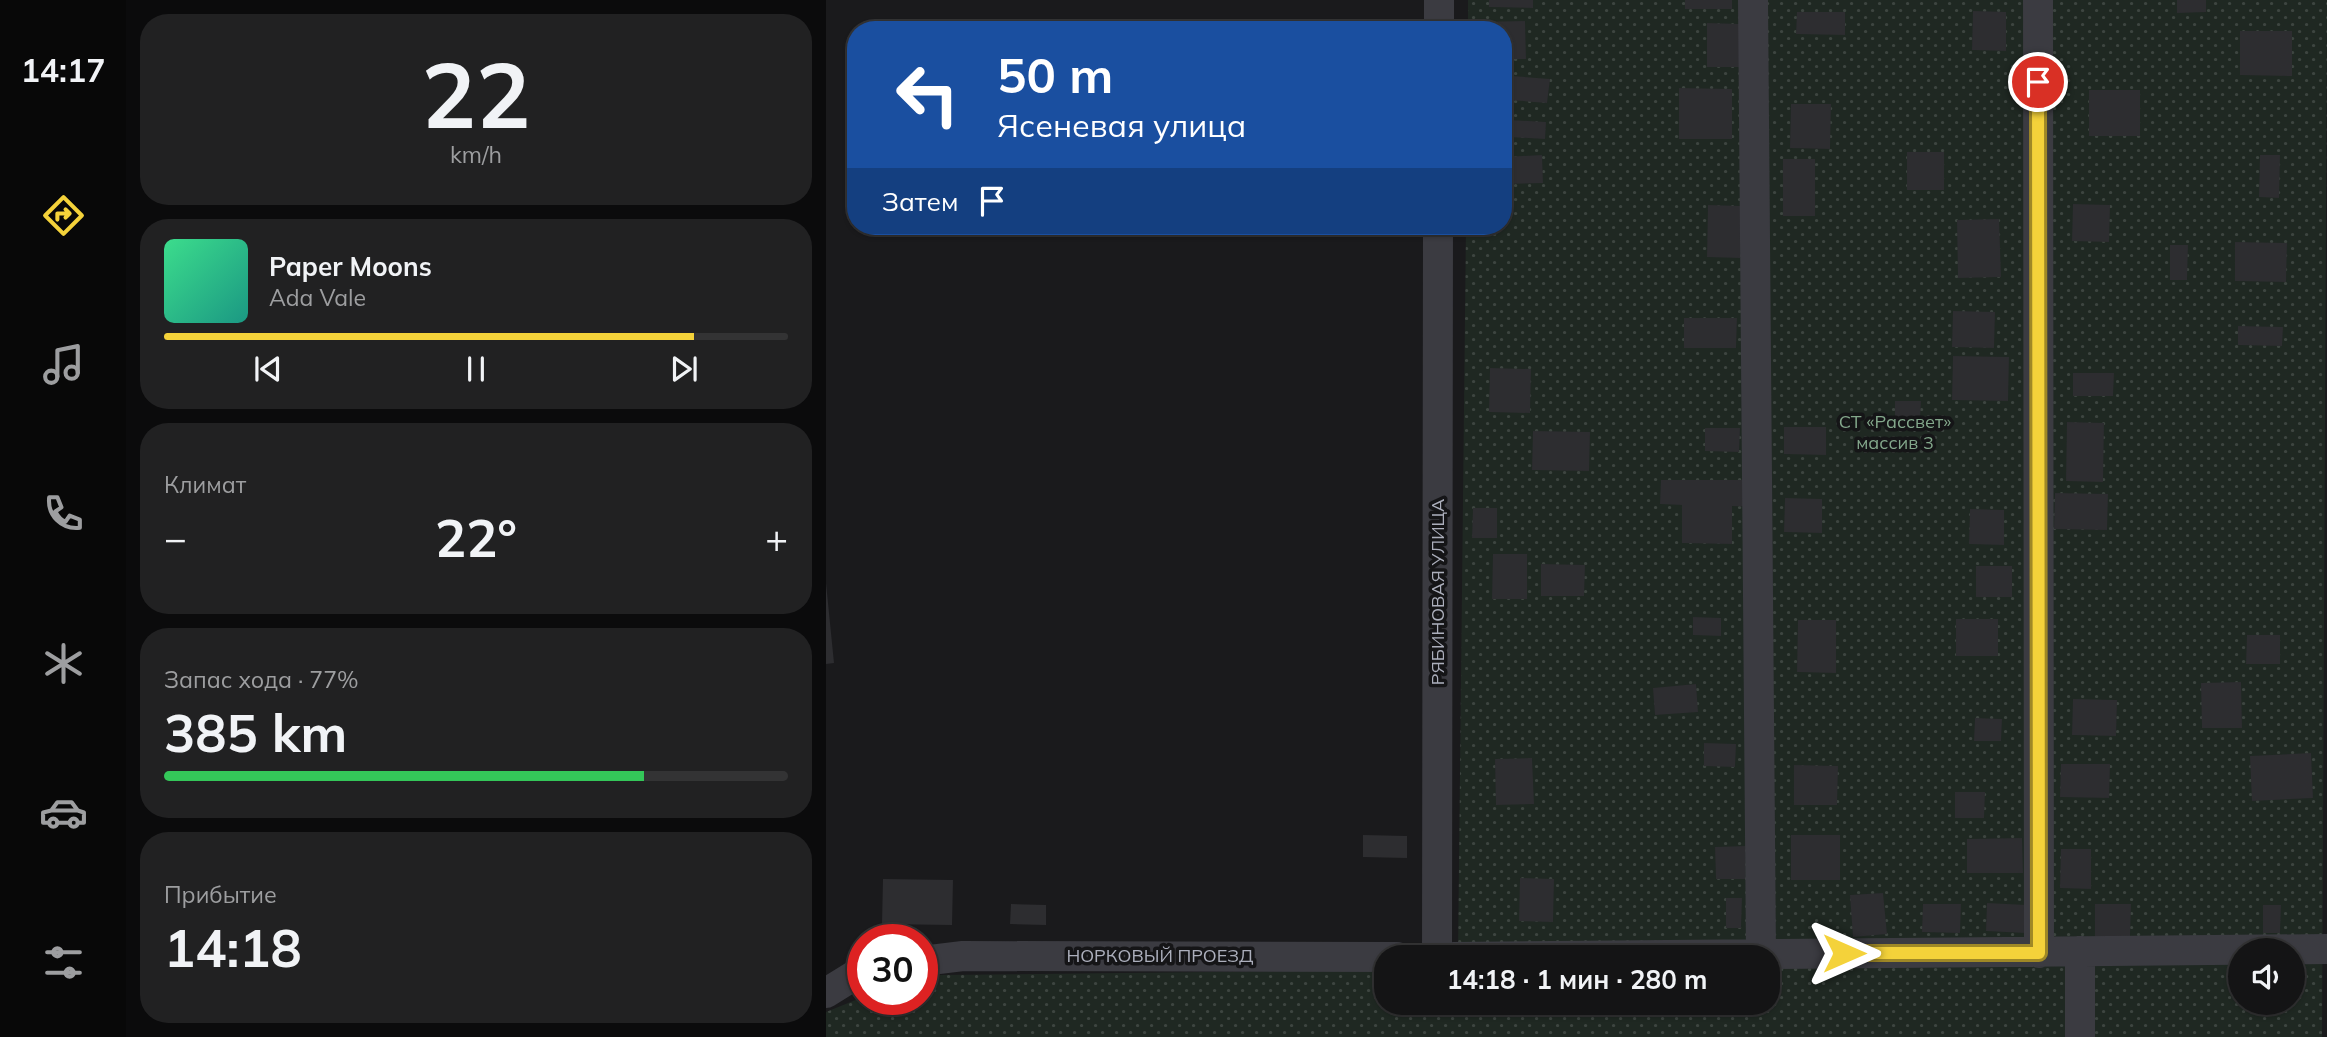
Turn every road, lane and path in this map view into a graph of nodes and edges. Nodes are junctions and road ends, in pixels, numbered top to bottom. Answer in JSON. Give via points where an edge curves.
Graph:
{"nodes":[{"id":1,"x":1439,"y":0,"type":"edge"},
{"id":2,"x":1753,"y":0,"type":"edge"},
{"id":3,"x":2038,"y":0,"type":"edge"},
{"id":4,"x":1439,"y":21,"type":"edge"},
{"id":5,"x":1438,"y":235,"type":"edge"},
{"id":6,"x":1437,"y":945,"type":"edge"},
{"id":7,"x":1761,"y":945,"type":"edge"},
{"id":8,"x":2327,"y":949,"type":"edge"},
{"id":9,"x":2080,"y":951,"type":"junction"},
{"id":10,"x":1780,"y":953,"type":"edge"},
{"id":11,"x":2039,"y":953,"type":"junction"},
{"id":12,"x":1374,"y":957,"type":"edge"},
{"id":13,"x":938,"y":959,"type":"edge"},
{"id":14,"x":847,"y":980,"type":"edge"},
{"id":15,"x":826,"y":993,"type":"edge"},
{"id":16,"x":2080,"y":1037,"type":"edge"}],
"edges":[{"from":1,"to":4,"type":"street"},
{"from":2,"to":7,"type":"street"},
{"from":3,"to":11,"type":"street"},
{"from":5,"to":6,"type":"street","name":"РЯБИНОВАЯ УЛИЦА"},
{"from":8,"to":9,"type":"street"},
{"from":9,"to":11,"type":"street"},
{"from":9,"to":16,"type":"street"},
{"from":10,"to":11,"type":"street"},
{"from":12,"to":13,"type":"street","name":"НОРКОВЫЙ ПРОЕЗД"},
{"from":14,"to":15,"type":"street"}]}
